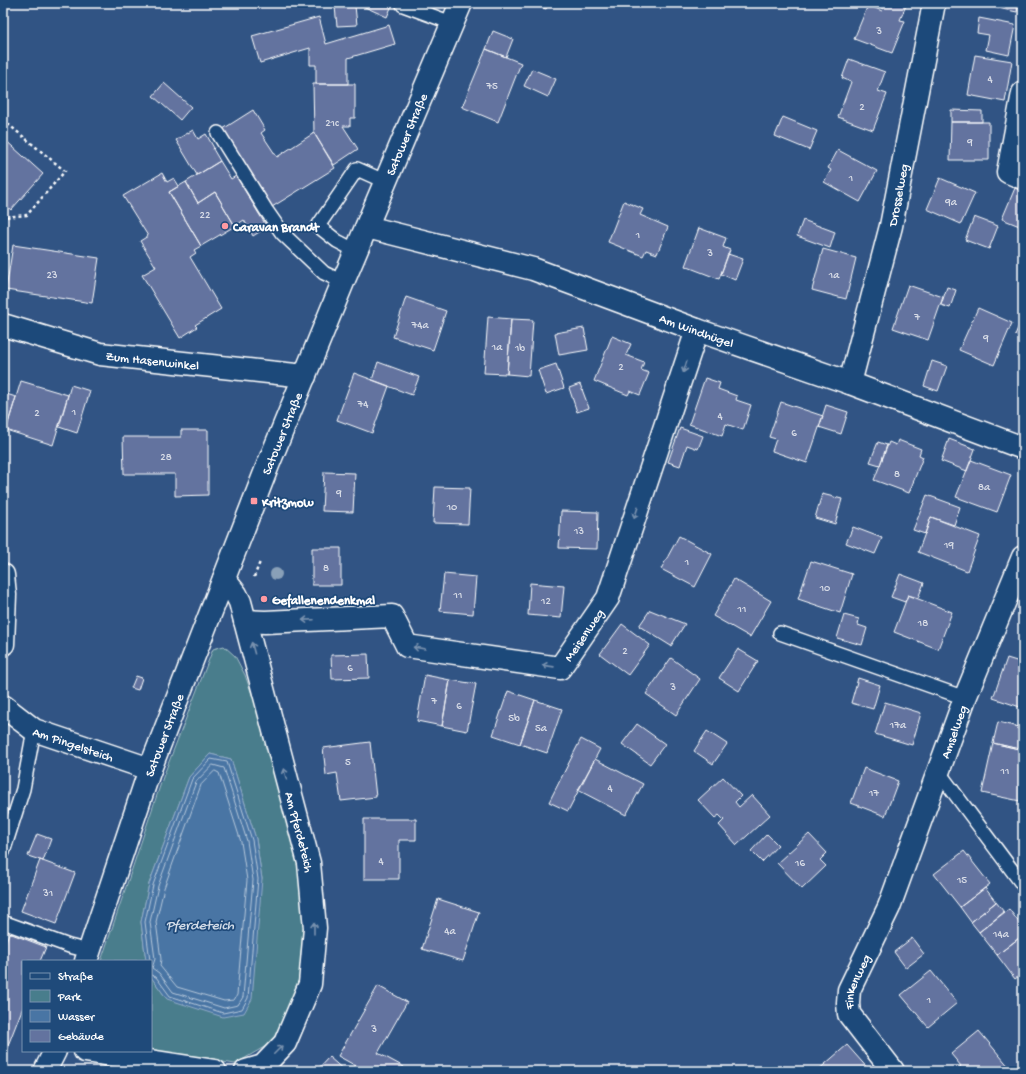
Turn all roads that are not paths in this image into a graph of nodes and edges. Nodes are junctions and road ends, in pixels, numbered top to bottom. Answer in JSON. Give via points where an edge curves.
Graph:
{"nodes":[{"id":1,"x":461,"y":3,"type":"edge"},
{"id":2,"x":934,"y":3,"type":"edge"},
{"id":3,"x":403,"y":5,"type":"dead end"},
{"id":4,"x":452,"y":24,"type":"junction"},
{"id":5,"x":1023,"y":93,"type":"edge"},
{"id":6,"x":218,"y":133,"type":"dead end"},
{"id":7,"x":1023,"y":178,"type":"edge"},
{"id":8,"x":386,"y":182,"type":"junction"},
{"id":9,"x":367,"y":227,"type":"junction"},
{"id":10,"x":356,"y":251,"type":"junction"},
{"id":11,"x":343,"y":282,"type":"junction"},
{"id":12,"x":3,"y":325,"type":"edge"},
{"id":13,"x":697,"y":330,"type":"junction"},
{"id":14,"x":305,"y":376,"type":"junction"},
{"id":15,"x":850,"y":383,"type":"junction"},
{"id":16,"x":1023,"y":448,"type":"edge"},
{"id":17,"x":1023,"y":557,"type":"edge"},
{"id":18,"x":3,"y":575,"type":"edge"},
{"id":19,"x":224,"y":579,"type":"junction"},
{"id":20,"x":245,"y":621,"type":"junction"},
{"id":21,"x":780,"y":633,"type":"dead end"},
{"id":22,"x":3,"y":644,"type":"edge"},
{"id":23,"x":964,"y":698,"type":"junction"},
{"id":24,"x":3,"y":706,"type":"edge"},
{"id":25,"x":34,"y":730,"type":"junction"},
{"id":26,"x":150,"y":769,"type":"junction"},
{"id":27,"x":938,"y":771,"type":"junction"},
{"id":28,"x":3,"y":852,"type":"edge"},
{"id":29,"x":1023,"y":885,"type":"edge"},
{"id":30,"x":889,"y":908,"type":"joint"},
{"id":31,"x":3,"y":922,"type":"edge"},
{"id":32,"x":88,"y":956,"type":"edge"},
{"id":33,"x":54,"y":1052,"type":"edge"},
{"id":34,"x":92,"y":1052,"type":"edge"},
{"id":35,"x":44,"y":1071,"type":"edge"},
{"id":36,"x":215,"y":1071,"type":"edge"},
{"id":37,"x":246,"y":1071,"type":"edge"},
{"id":38,"x":893,"y":1071,"type":"edge"}],
"edges":[{"from":1,"to":4,"type":"street","name":"Satower Straße"},
{"from":2,"to":15,"type":"street","name":"Drosselweg","via":[[891,226]]},
{"from":3,"to":4,"type":"lane"},
{"from":4,"to":8,"type":"street","name":"Satower Straße"},
{"from":5,"to":7,"type":"street","via":[[1008,172]]},
{"from":6,"to":11,"type":"lane","via":[[282,232],[324,273]]},
{"from":8,"to":9,"type":"street","name":"Satower Straße"},
{"from":8,"to":10,"type":"lane","via":[[357,169],[318,226],[337,242]]},
{"from":9,"to":10,"type":"street","name":"Satower Straße"},
{"from":9,"to":13,"type":"street","name":"Am Windhügel","via":[[533,269]]},
{"from":10,"to":11,"type":"street","name":"Satower Straße"},
{"from":11,"to":14,"type":"street","name":"Satower Straße"},
{"from":12,"to":14,"type":"street","name":"Zum Hasenwinkel","via":[[100,354]]},
{"from":13,"to":15,"type":"street","name":"Am Windhügel"},
{"from":13,"to":20,"type":"street","name":"Meisenweg","one_way":true,"via":[[608,598],[560,668],[407,646],[392,616]]},
{"from":14,"to":19,"type":"street","name":"Satower Straße"},
{"from":15,"to":16,"type":"street","name":"Am Windhügel"},
{"from":17,"to":23,"type":"street","name":"Amselweg"},
{"from":18,"to":22,"type":"street","via":[[6,595]]},
{"from":19,"to":20,"type":"street","name":"Am Pferdeteich","via":[[240,602]]},
{"from":19,"to":26,"type":"street","name":"Satower Straße"},
{"from":37,"to":20,"type":"street","name":"Am Pferdeteich","one_way":true,"via":[[262,1066],[285,1043],[310,984],[315,928],[309,863]]},
{"from":21,"to":23,"type":"lane"},
{"from":23,"to":27,"type":"street","name":"Amselweg"},
{"from":24,"to":25,"type":"street","name":"Am Pingelsteich"},
{"from":25,"to":26,"type":"street","name":"Am Pingelsteich"},
{"from":25,"to":28,"type":"lane","via":[[23,789]]},
{"from":26,"to":32,"type":"street","name":"Satower Straße"},
{"from":27,"to":29,"type":"lane"},
{"from":27,"to":30,"type":"street","name":"Amselweg"},
{"from":30,"to":38,"type":"street","name":"Finkenweg","via":[[849,990],[848,1003],[849,1014]]},
{"from":31,"to":32,"type":"lane","via":[[69,946]]},
{"from":33,"to":35,"type":"street"},
{"from":34,"to":36,"type":"street"}]}
